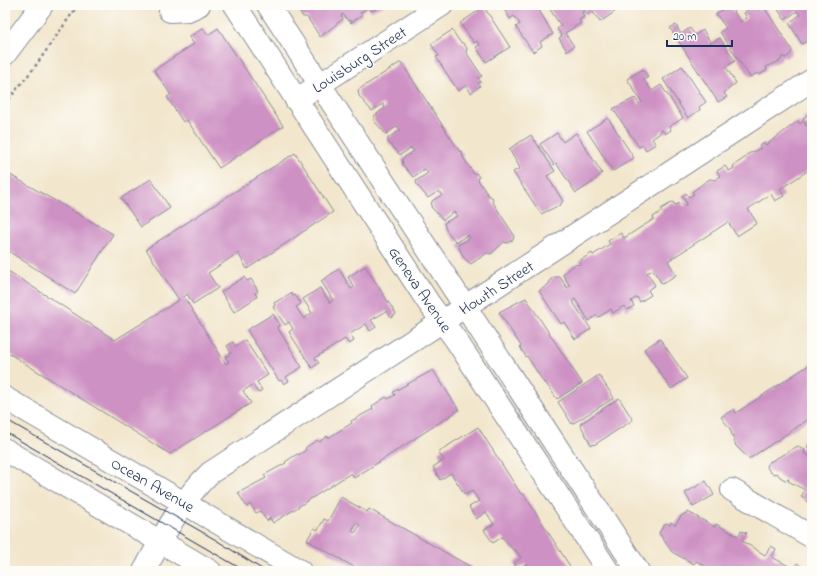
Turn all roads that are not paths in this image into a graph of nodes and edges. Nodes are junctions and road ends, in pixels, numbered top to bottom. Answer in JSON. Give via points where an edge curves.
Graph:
{"nodes":[{"id":1,"x":42,"y":5,"type":"edge"},
{"id":2,"x":199,"y":5,"type":"edge"},
{"id":3,"x":235,"y":5,"type":"edge"},
{"id":4,"x":268,"y":5,"type":"edge"},
{"id":5,"x":442,"y":5,"type":"edge"},
{"id":6,"x":170,"y":11,"type":"dead end"},
{"id":7,"x":5,"y":54,"type":"edge"},
{"id":8,"x":812,"y":80,"type":"edge"},
{"id":9,"x":320,"y":84,"type":"junction"},
{"id":10,"x":296,"y":100,"type":"junction"},
{"id":11,"x":465,"y":307,"type":"junction"},
{"id":12,"x":442,"y":322,"type":"junction"},
{"id":13,"x":5,"y":398,"type":"edge"},
{"id":14,"x":5,"y":450,"type":"edge"},
{"id":15,"x":732,"y":490,"type":"dead end"},
{"id":16,"x":185,"y":502,"type":"junction"},
{"id":17,"x":812,"y":537,"type":"edge"},
{"id":18,"x":161,"y":541,"type":"junction"},
{"id":19,"x":144,"y":571,"type":"edge"},
{"id":20,"x":210,"y":571,"type":"edge"},
{"id":21,"x":300,"y":571,"type":"edge"},
{"id":22,"x":608,"y":571,"type":"edge"},
{"id":23,"x":638,"y":571,"type":"edge"}],
"edges":[{"from":1,"to":7,"type":"main road"},
{"from":2,"to":6,"type":"main road","via":[[188,10]]},
{"from":3,"to":10,"type":"main road","name":"Geneva Avenue"},
{"from":4,"to":9,"type":"main road","name":"Geneva Avenue"},
{"from":5,"to":9,"type":"main road","name":"Louisburg Street"},
{"from":8,"to":11,"type":"main road","name":"Howth Street"},
{"from":9,"to":10,"type":"main road","name":"Louisburg Street"},
{"from":9,"to":11,"type":"main road","name":"Geneva Avenue"},
{"from":10,"to":12,"type":"main road","name":"Geneva Avenue"},
{"from":11,"to":12,"type":"main road","name":"Howth Street"},
{"from":11,"to":23,"type":"main road","name":"Geneva Avenue"},
{"from":12,"to":16,"type":"main road","name":"Howth Street","via":[[210,473]]},
{"from":12,"to":22,"type":"main road","name":"Geneva Avenue"},
{"from":13,"to":16,"type":"main road","name":"Ocean Avenue"},
{"from":14,"to":18,"type":"main road"},
{"from":15,"to":17,"type":"main road"},
{"from":16,"to":18,"type":"main road","name":"Howth Street"},
{"from":16,"to":21,"type":"main road","name":"Ocean Avenue"},
{"from":18,"to":19,"type":"main road","name":"Howth Street"},
{"from":18,"to":20,"type":"main road"}]}
